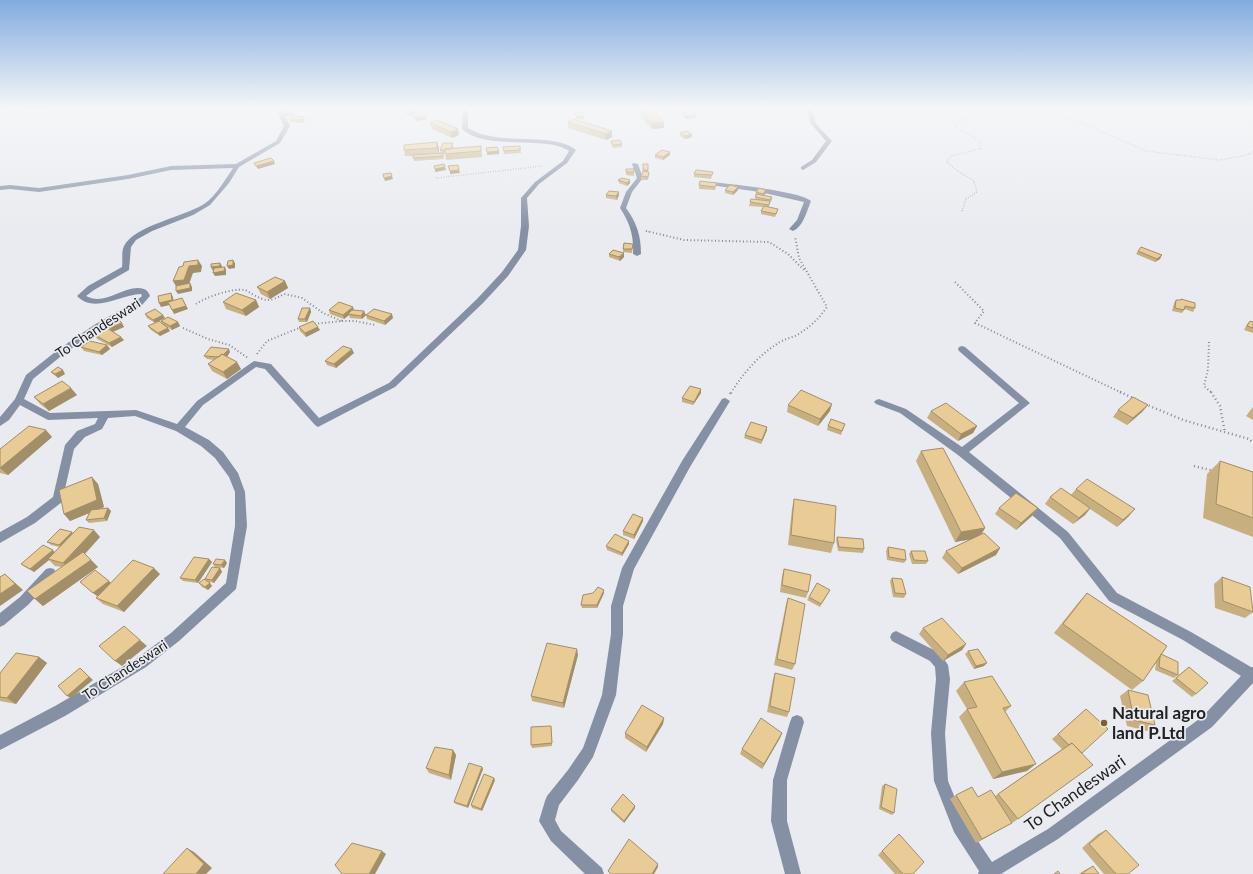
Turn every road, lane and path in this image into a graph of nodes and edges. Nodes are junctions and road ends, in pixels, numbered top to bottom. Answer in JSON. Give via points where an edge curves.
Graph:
{"nodes":[{"id":1,"x":266,"y":149,"type":"edge"},
{"id":2,"x":570,"y":149,"type":"edge"},
{"id":3,"x":823,"y":149,"type":"edge"},
{"id":4,"x":980,"y":149,"type":"edge"},
{"id":5,"x":1141,"y":149,"type":"edge"},
{"id":6,"x":1253,"y":152,"type":"edge"},
{"id":7,"x":565,"y":162,"type":"junction"},
{"id":8,"x":635,"y":164,"type":"dead end"},
{"id":9,"x":237,"y":166,"type":"junction"},
{"id":10,"x":803,"y":168,"type":"dead end"},
{"id":11,"x":436,"y":178,"type":"dead end"},
{"id":12,"x":712,"y":184,"type":"edge"},
{"id":13,"x":0,"y":188,"type":"edge"},
{"id":14,"x":962,"y":211,"type":"dead end"},
{"id":15,"x":634,"y":227,"type":"junction"},
{"id":16,"x":793,"y":229,"type":"joint"},
{"id":17,"x":637,"y":254,"type":"dead end"},
{"id":18,"x":807,"y":272,"type":"junction"},
{"id":19,"x":954,"y":282,"type":"dead end"},
{"id":20,"x":196,"y":304,"type":"dead end"},
{"id":21,"x":342,"y":321,"type":"junction"},
{"id":22,"x":375,"y":325,"type":"dead end"},
{"id":23,"x":183,"y":328,"type":"dead end"},
{"id":24,"x":1209,"y":342,"type":"dead end"},
{"id":25,"x":962,"y":349,"type":"dead end"},
{"id":26,"x":254,"y":364,"type":"junction"},
{"id":27,"x":1135,"y":399,"type":"edge"},
{"id":28,"x":18,"y":400,"type":"junction"},
{"id":29,"x":725,"y":401,"type":"joint"},
{"id":30,"x":879,"y":402,"type":"dead end"},
{"id":31,"x":1142,"y":402,"type":"edge"},
{"id":32,"x":104,"y":414,"type":"junction"},
{"id":33,"x":0,"y":422,"type":"edge"},
{"id":34,"x":179,"y":428,"type":"junction"},
{"id":35,"x":1226,"y":433,"type":"junction"},
{"id":36,"x":1253,"y":443,"type":"edge"},
{"id":37,"x":962,"y":452,"type":"junction"},
{"id":38,"x":1194,"y":466,"type":"dead end"},
{"id":39,"x":1222,"y":473,"type":"edge"},
{"id":40,"x":0,"y":538,"type":"edge"},
{"id":41,"x":50,"y":573,"type":"edge"},
{"id":42,"x":0,"y":621,"type":"edge"},
{"id":43,"x":896,"y":637,"type":"dead end"},
{"id":44,"x":1252,"y":674,"type":"edge"},
{"id":45,"x":797,"y":722,"type":"dead end"},
{"id":46,"x":0,"y":742,"type":"edge"},
{"id":47,"x":988,"y":872,"type":"edge"},
{"id":48,"x":596,"y":874,"type":"edge"},
{"id":49,"x":793,"y":874,"type":"edge"}],
"edges":[{"from":1,"to":9,"type":"street","name":"To Chandeswari"},
{"from":2,"to":7,"type":"street","via":[[573,150]]},
{"from":3,"to":10,"type":"street","via":[[814,161]]},
{"from":4,"to":14,"type":"path","via":[[951,156],[947,162],[974,181],[977,192],[966,199]]},
{"from":5,"to":6,"type":"path","via":[[1219,160]]},
{"from":7,"to":11,"type":"path","via":[[504,172]]},
{"from":7,"to":26,"type":"street","via":[[537,183],[524,198],[525,226],[522,250],[505,274],[392,385],[318,423],[268,366]]},
{"from":8,"to":15,"type":"street","via":[[640,178],[633,184],[623,208]]},
{"from":9,"to":13,"type":"street","via":[[171,168],[40,190]]},
{"from":9,"to":28,"type":"street","name":"To Chandeswari","via":[[208,204],[191,214],[149,229],[133,238],[127,247],[126,268],[119,274],[86,289],[80,296],[88,301],[102,302],[130,292],[144,292],[146,296],[139,303],[56,355],[29,377]]},
{"from":12,"to":16,"type":"street","via":[[760,190],[808,201]]},
{"from":15,"to":17,"type":"street","via":[[638,240]]},
{"from":15,"to":18,"type":"path","via":[[684,240],[769,242],[788,254]]},
{"from":16,"to":18,"type":"path","via":[[799,258]]},
{"from":18,"to":29,"type":"path","via":[[827,307],[820,318],[797,335],[782,340],[762,355],[735,385]]},
{"from":19,"to":27,"type":"path","via":[[984,311],[975,323]]},
{"from":20,"to":21,"type":"path","via":[[205,298],[237,290],[245,290],[265,301],[284,294],[302,298],[323,313]]},
{"from":21,"to":22,"type":"path"},
{"from":21,"to":26,"type":"path","via":[[300,327],[267,341],[258,352]]},
{"from":23,"to":26,"type":"path","via":[[229,345]]},
{"from":24,"to":35,"type":"path","via":[[1208,369],[1204,386],[1214,393],[1221,406]]},
{"from":25,"to":37,"type":"street","via":[[1025,403]]},
{"from":26,"to":34,"type":"street","via":[[200,403]]},
{"from":28,"to":32,"type":"street","name":"To Chandeswari","via":[[48,417]]},
{"from":28,"to":33,"type":"street","via":[[6,418]]},
{"from":29,"to":48,"type":"street","via":[[686,464],[628,568],[617,606],[617,634],[609,695],[588,752],[574,775],[552,801],[547,821],[556,836]]},
{"from":30,"to":37,"type":"street","via":[[903,411]]},
{"from":31,"to":35,"type":"path","via":[[1182,420]]},
{"from":32,"to":34,"type":"street","name":"To Chandeswari","via":[[136,414]]},
{"from":32,"to":40,"type":"street","via":[[99,426],[81,434],[69,448],[58,499],[31,520]]},
{"from":34,"to":46,"type":"street","name":"To Chandeswari","via":[[205,443],[219,455],[234,476],[240,492],[241,526],[232,585],[175,637],[141,663],[60,711]]},
{"from":35,"to":36,"type":"path"},
{"from":37,"to":44,"type":"street","via":[[1064,535],[1113,597]]},
{"from":38,"to":39,"type":"path"},
{"from":41,"to":42,"type":"street","via":[[24,601]]},
{"from":43,"to":47,"type":"street","via":[[935,657],[941,665],[943,679],[938,733],[941,781],[959,827]]},
{"from":44,"to":47,"type":"street","name":"To Chandeswari","via":[[1207,722],[1053,834]]},
{"from":45,"to":49,"type":"street","via":[[780,780],[779,821]]}]}
